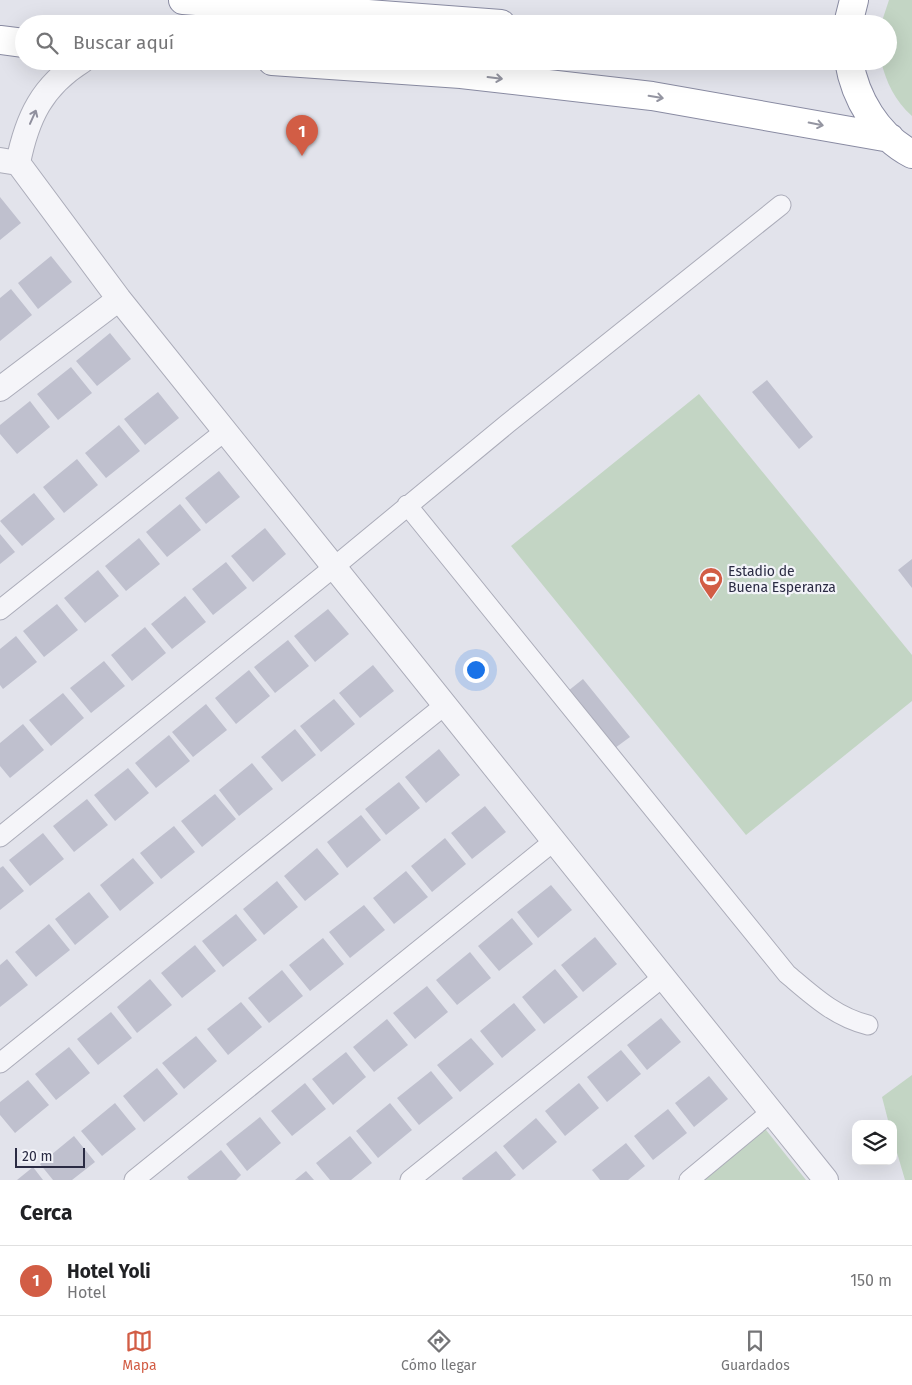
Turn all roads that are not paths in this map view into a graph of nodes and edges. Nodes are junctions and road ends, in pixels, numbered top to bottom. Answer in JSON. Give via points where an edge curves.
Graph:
{"nodes":[{"id":1,"x":183,"y":0,"type":"edge"},
{"id":2,"x":854,"y":0,"type":"edge"},
{"id":3,"x":382,"y":15,"type":"edge"},
{"id":4,"x":850,"y":15,"type":"edge"},
{"id":5,"x":0,"y":40,"type":"edge"},
{"id":6,"x":15,"y":42,"type":"edge"},
{"id":7,"x":68,"y":70,"type":"edge"},
{"id":8,"x":403,"y":70,"type":"edge"},
{"id":9,"x":850,"y":70,"type":"edge"},
{"id":10,"x":890,"y":138,"type":"junction"},
{"id":11,"x":912,"y":154,"type":"edge"},
{"id":12,"x":9,"y":162,"type":"edge"},
{"id":13,"x":782,"y":204,"type":"dead end"},
{"id":14,"x":119,"y":299,"type":"junction"},
{"id":15,"x":0,"y":389,"type":"edge"},
{"id":16,"x":225,"y":431,"type":"junction"},
{"id":17,"x":407,"y":505,"type":"junction"},
{"id":18,"x":334,"y":567,"type":"junction"},
{"id":19,"x":0,"y":610,"type":"edge"},
{"id":20,"x":445,"y":705,"type":"junction"},
{"id":21,"x":0,"y":837,"type":"edge"},
{"id":22,"x":554,"y":841,"type":"junction"},
{"id":23,"x":663,"y":977,"type":"junction"},
{"id":24,"x":868,"y":1024,"type":"dead end"},
{"id":25,"x":0,"y":1063,"type":"edge"},
{"id":26,"x":771,"y":1112,"type":"junction"},
{"id":27,"x":134,"y":1180,"type":"edge"},
{"id":28,"x":410,"y":1180,"type":"edge"},
{"id":29,"x":689,"y":1180,"type":"edge"},
{"id":30,"x":826,"y":1180,"type":"edge"}],
"edges":[{"from":1,"to":3,"type":"highway"},
{"from":2,"to":4,"type":"highway"},
{"from":5,"to":6,"type":"highway"},
{"from":12,"to":7,"type":"street","one_way":true,"via":[[22,143],[44,94]]},
{"from":8,"to":10,"type":"highway","one_way":true,"via":[[652,96]]},
{"from":9,"to":10,"type":"highway","via":[[860,99]]},
{"from":10,"to":11,"type":"highway"},
{"from":12,"to":14,"type":"street"},
{"from":13,"to":17,"type":"street"},
{"from":14,"to":15,"type":"street"},
{"from":14,"to":16,"type":"street"},
{"from":16,"to":18,"type":"street"},
{"from":16,"to":19,"type":"street"},
{"from":17,"to":18,"type":"street"},
{"from":17,"to":24,"type":"street","via":[[787,974],[826,1006]]},
{"from":18,"to":20,"type":"street"},
{"from":18,"to":21,"type":"street"},
{"from":20,"to":22,"type":"street"},
{"from":20,"to":25,"type":"street"},
{"from":22,"to":23,"type":"street"},
{"from":22,"to":27,"type":"street"},
{"from":23,"to":26,"type":"street"},
{"from":23,"to":28,"type":"street"},
{"from":26,"to":29,"type":"street"},
{"from":26,"to":30,"type":"street"}]}
